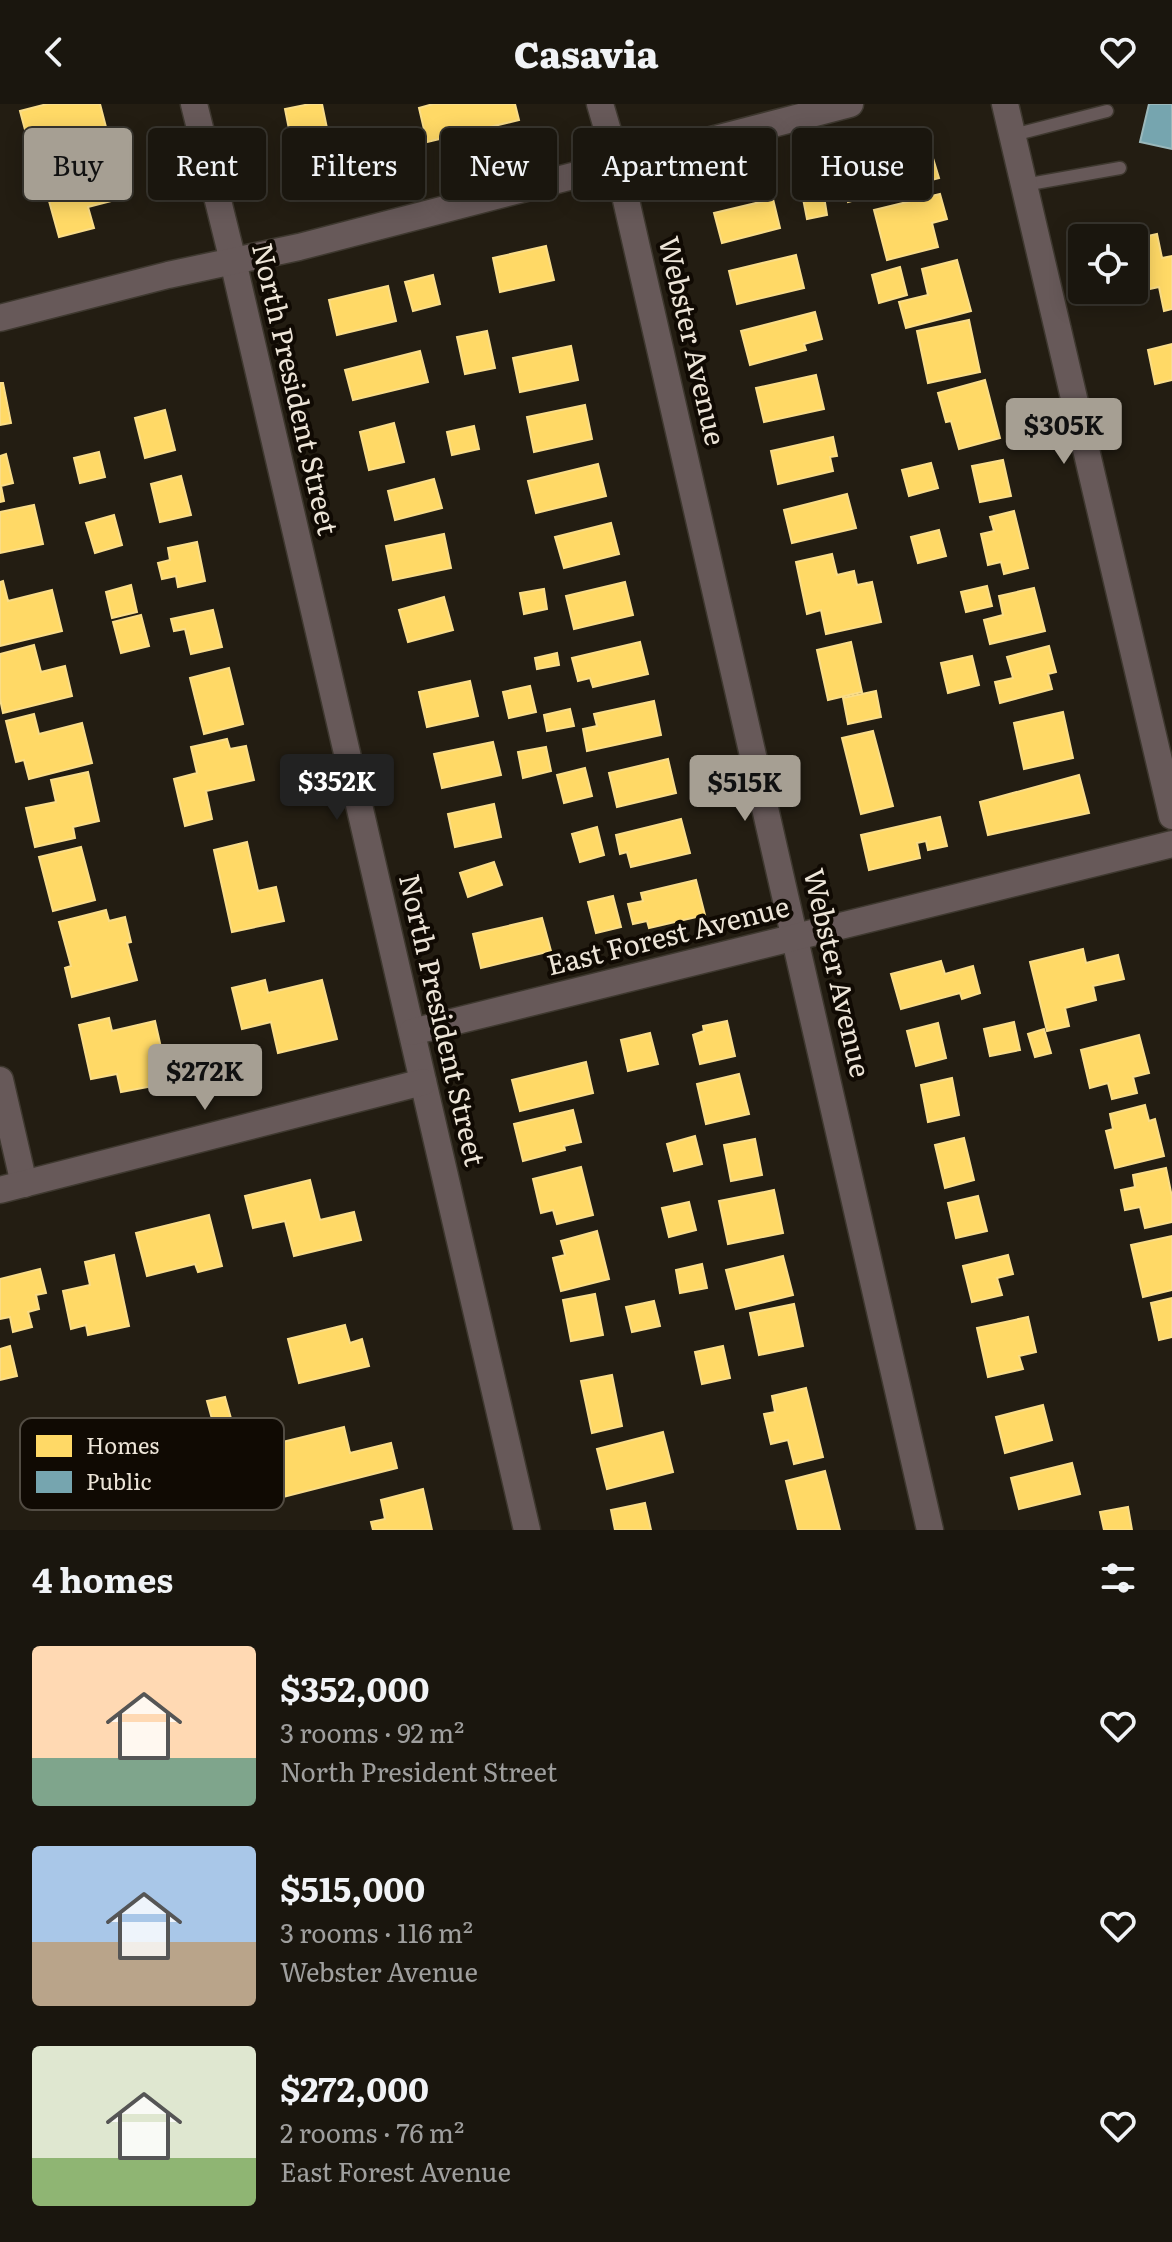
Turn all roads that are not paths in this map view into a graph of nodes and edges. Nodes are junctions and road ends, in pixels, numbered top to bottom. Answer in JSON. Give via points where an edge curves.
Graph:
{"nodes":[{"id":1,"x":194,"y":104,"type":"edge"},
{"id":2,"x":600,"y":104,"type":"edge"},
{"id":3,"x":850,"y":104,"type":"edge"},
{"id":4,"x":1005,"y":104,"type":"edge"},
{"id":5,"x":1107,"y":111,"type":"dead end"},
{"id":6,"x":607,"y":128,"type":"edge"},
{"id":7,"x":759,"y":128,"type":"edge"},
{"id":8,"x":1013,"y":135,"type":"junction"},
{"id":9,"x":1120,"y":168,"type":"dead end"},
{"id":10,"x":573,"y":177,"type":"edge"},
{"id":11,"x":1024,"y":185,"type":"junction"},
{"id":12,"x":626,"y":200,"type":"edge"},
{"id":13,"x":233,"y":261,"type":"junction"},
{"id":14,"x":0,"y":318,"type":"edge"},
{"id":15,"x":1172,"y":816,"type":"edge"},
{"id":16,"x":1172,"y":844,"type":"edge"},
{"id":17,"x":797,"y":937,"type":"junction"},
{"id":18,"x":412,"y":1032,"type":"junction"},
{"id":19,"x":0,"y":1080,"type":"edge"},
{"id":20,"x":423,"y":1082,"type":"junction"},
{"id":21,"x":12,"y":1187,"type":"edge"},
{"id":22,"x":527,"y":1530,"type":"edge"},
{"id":23,"x":930,"y":1530,"type":"edge"}],
"edges":[{"from":1,"to":13,"type":"street","name":"North President Street"},
{"from":2,"to":6,"type":"street","name":"Webster Avenue"},
{"from":3,"to":7,"type":"street"},
{"from":4,"to":8,"type":"street"},
{"from":5,"to":8,"type":"lane"},
{"from":8,"to":11,"type":"street"},
{"from":9,"to":11,"type":"lane"},
{"from":10,"to":13,"type":"street"},
{"from":11,"to":15,"type":"street"},
{"from":12,"to":17,"type":"street","name":"Webster Avenue"},
{"from":13,"to":14,"type":"street"},
{"from":13,"to":18,"type":"street","name":"North President Street"},
{"from":16,"to":17,"type":"street","name":"East Forest Avenue"},
{"from":17,"to":18,"type":"street","name":"East Forest Avenue"},
{"from":17,"to":23,"type":"street","name":"Webster Avenue"},
{"from":18,"to":20,"type":"street","name":"North President Street"},
{"from":19,"to":21,"type":"street"},
{"from":20,"to":21,"type":"street"},
{"from":20,"to":22,"type":"street","name":"North President Street"}]}
